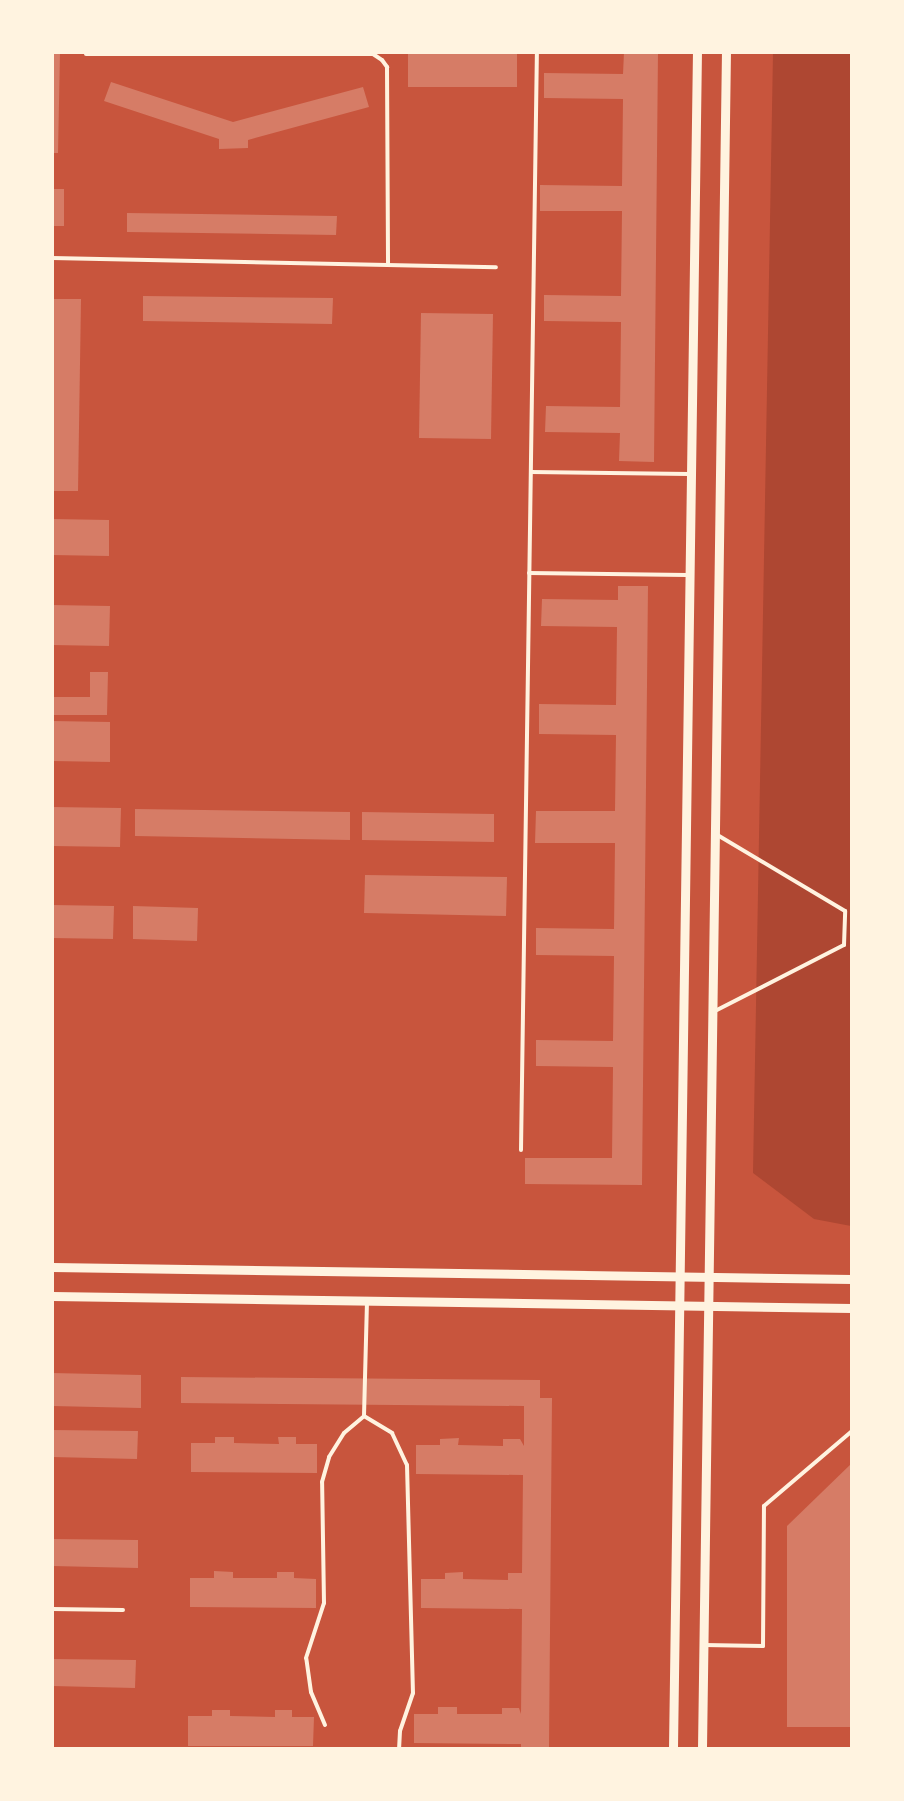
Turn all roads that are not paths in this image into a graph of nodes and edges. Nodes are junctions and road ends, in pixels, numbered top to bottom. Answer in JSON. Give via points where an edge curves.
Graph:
{"nodes":[{"id":1,"x":537,"y":52,"type":"edge"},
{"id":2,"x":698,"y":52,"type":"edge"},
{"id":3,"x":726,"y":52,"type":"edge"},
{"id":4,"x":238,"y":53,"type":"edge"},
{"id":5,"x":86,"y":54,"type":"edge"},
{"id":6,"x":52,"y":258,"type":"edge"},
{"id":7,"x":388,"y":265,"type":"junction"},
{"id":8,"x":496,"y":267,"type":"dead end"},
{"id":9,"x":531,"y":472,"type":"junction"},
{"id":10,"x":691,"y":474,"type":"junction"},
{"id":11,"x":529,"y":573,"type":"junction"},
{"id":12,"x":690,"y":575,"type":"junction"},
{"id":13,"x":715,"y":833,"type":"junction"},
{"id":14,"x":845,"y":928,"type":"junction"},
{"id":15,"x":852,"y":929,"type":"edge"},
{"id":16,"x":712,"y":1012,"type":"junction"},
{"id":17,"x":521,"y":1150,"type":"dead end"},
{"id":18,"x":52,"y":1268,"type":"edge"},
{"id":19,"x":680,"y":1276,"type":"junction"},
{"id":20,"x":709,"y":1277,"type":"junction"},
{"id":21,"x":852,"y":1279,"type":"edge"},
{"id":22,"x":52,"y":1296,"type":"edge"},
{"id":23,"x":367,"y":1301,"type":"junction"},
{"id":24,"x":680,"y":1305,"type":"junction"},
{"id":25,"x":708,"y":1305,"type":"junction"},
{"id":26,"x":852,"y":1308,"type":"edge"},
{"id":27,"x":364,"y":1416,"type":"junction"},
{"id":28,"x":852,"y":1431,"type":"edge"},
{"id":29,"x":52,"y":1609,"type":"edge"},
{"id":30,"x":123,"y":1610,"type":"dead end"},
{"id":31,"x":703,"y":1645,"type":"junction"},
{"id":32,"x":325,"y":1725,"type":"dead end"},
{"id":33,"x":399,"y":1749,"type":"edge"},
{"id":34,"x":674,"y":1749,"type":"edge"},
{"id":35,"x":702,"y":1749,"type":"edge"}],
"edges":[{"from":1,"to":9,"type":"lane"},
{"from":2,"to":10,"type":"main road"},
{"from":3,"to":13,"type":"main road"},
{"from":4,"to":5,"type":"lane"},
{"from":4,"to":7,"type":"lane","via":[[373,54],[387,67]]},
{"from":6,"to":7,"type":"lane"},
{"from":7,"to":8,"type":"lane"},
{"from":9,"to":10,"type":"lane"},
{"from":9,"to":11,"type":"lane"},
{"from":10,"to":12,"type":"main road"},
{"from":11,"to":12,"type":"lane"},
{"from":11,"to":17,"type":"lane"},
{"from":12,"to":19,"type":"main road"},
{"from":13,"to":14,"type":"lane","via":[[845,911]]},
{"from":13,"to":16,"type":"main road"},
{"from":14,"to":15,"type":"lane"},
{"from":14,"to":16,"type":"lane","via":[[844,945]]},
{"from":16,"to":20,"type":"main road"},
{"from":18,"to":19,"type":"main road"},
{"from":19,"to":20,"type":"main road"},
{"from":19,"to":24,"type":"main road"},
{"from":20,"to":21,"type":"main road"},
{"from":20,"to":25,"type":"main road"},
{"from":22,"to":23,"type":"main road"},
{"from":23,"to":24,"type":"main road"},
{"from":23,"to":27,"type":"lane"},
{"from":24,"to":25,"type":"main road"},
{"from":24,"to":34,"type":"main road"},
{"from":25,"to":26,"type":"main road"},
{"from":25,"to":31,"type":"main road"},
{"from":27,"to":32,"type":"lane","via":[[344,1433],[329,1456],[322,1482],[324,1603],[306,1658],[310,1692]]},
{"from":27,"to":33,"type":"lane","via":[[392,1433],[407,1465],[413,1693],[400,1731]]},
{"from":28,"to":31,"type":"lane","via":[[764,1506],[763,1646]]},
{"from":29,"to":30,"type":"lane"},
{"from":31,"to":35,"type":"main road"}]}
